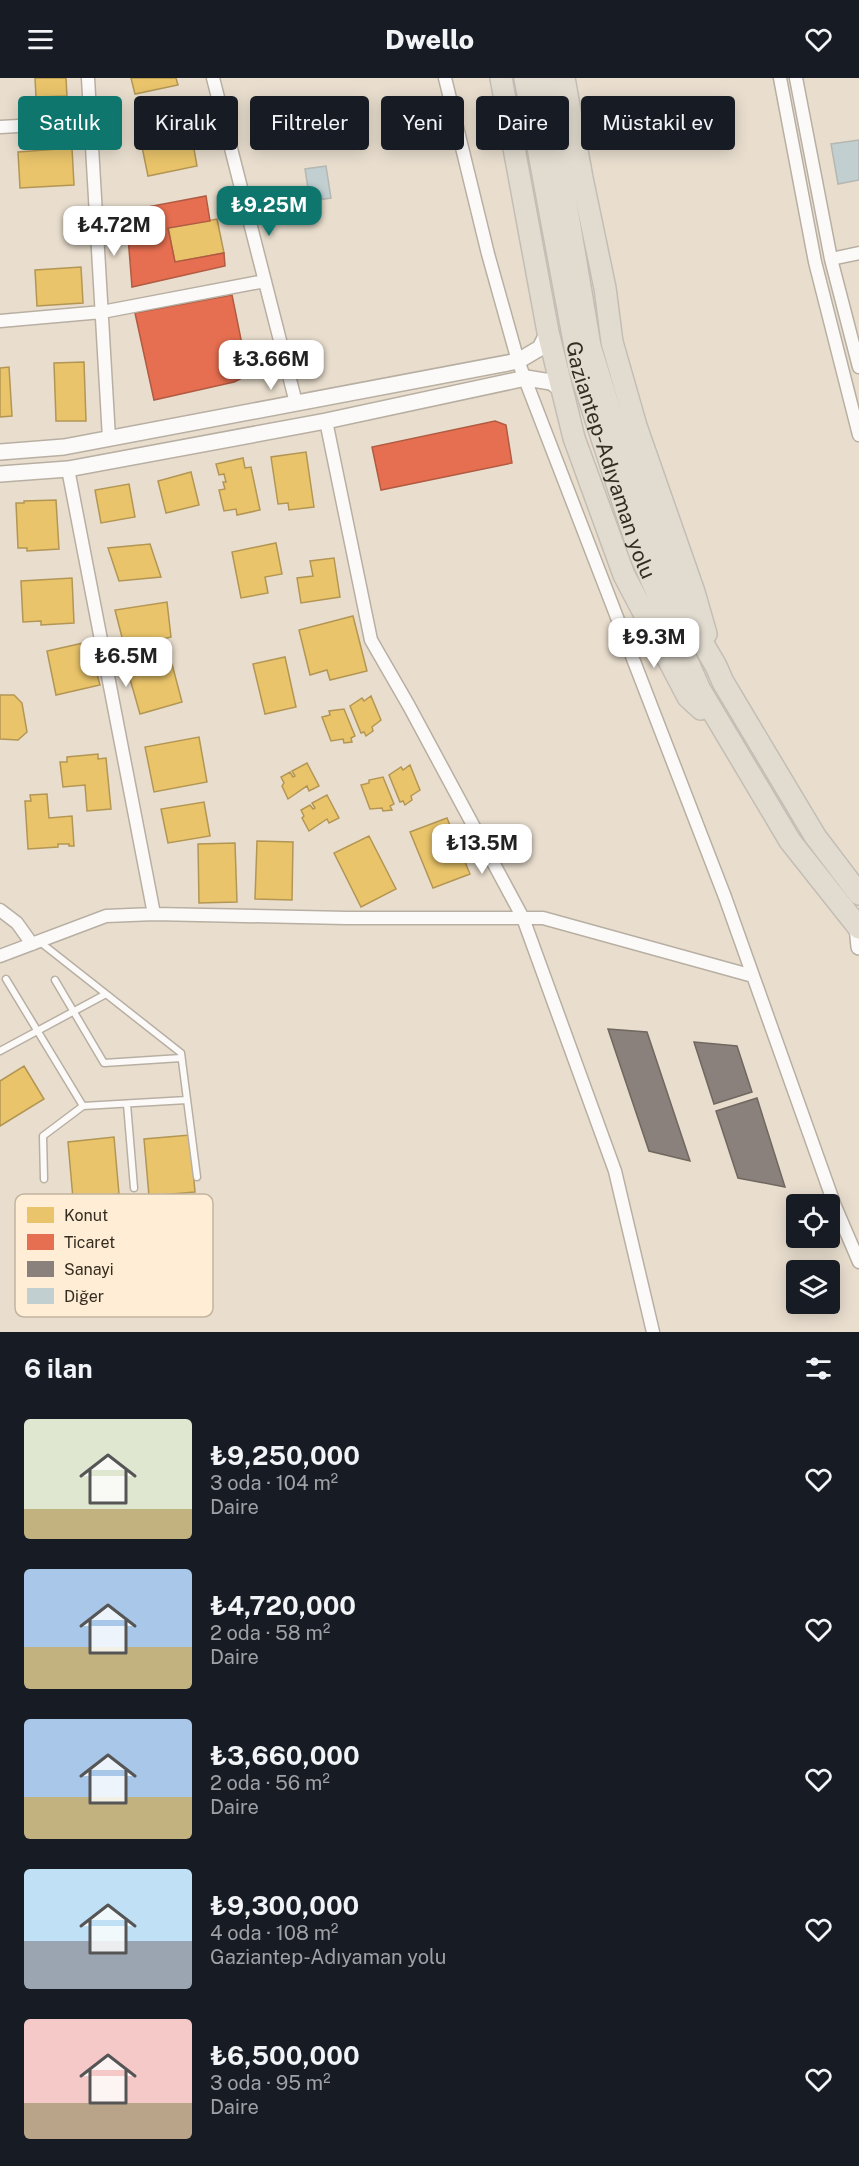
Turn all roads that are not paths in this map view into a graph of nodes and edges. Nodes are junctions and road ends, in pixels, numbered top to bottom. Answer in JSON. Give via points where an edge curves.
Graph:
{"nodes":[{"id":1,"x":88,"y":78,"type":"edge"},
{"id":2,"x":213,"y":78,"type":"edge"},
{"id":3,"x":445,"y":78,"type":"edge"},
{"id":4,"x":501,"y":78,"type":"edge"},
{"id":5,"x":525,"y":78,"type":"edge"},
{"id":6,"x":545,"y":78,"type":"edge"},
{"id":7,"x":564,"y":78,"type":"edge"},
{"id":8,"x":780,"y":78,"type":"edge"},
{"id":9,"x":796,"y":78,"type":"edge"},
{"id":10,"x":89,"y":96,"type":"edge"},
{"id":11,"x":18,"y":126,"type":"edge"},
{"id":12,"x":0,"y":127,"type":"edge"},
{"id":13,"x":93,"y":150,"type":"edge"},
{"id":14,"x":859,"y":253,"type":"edge"},
{"id":15,"x":831,"y":259,"type":"junction"},
{"id":16,"x":265,"y":281,"type":"junction"},
{"id":17,"x":102,"y":312,"type":"junction"},
{"id":18,"x":0,"y":321,"type":"edge"},
{"id":19,"x":548,"y":332,"type":"junction"},
{"id":20,"x":518,"y":361,"type":"junction"},
{"id":21,"x":859,"y":367,"type":"edge"},
{"id":22,"x":526,"y":378,"type":"junction"},
{"id":23,"x":562,"y":390,"type":"junction"},
{"id":24,"x":296,"y":403,"type":"junction"},
{"id":25,"x":326,"y":421,"type":"junction"},
{"id":26,"x":859,"y":435,"type":"edge"},
{"id":27,"x":110,"y":438,"type":"junction"},
{"id":28,"x":0,"y":452,"type":"edge"},
{"id":29,"x":68,"y":469,"type":"junction"},
{"id":30,"x":0,"y":474,"type":"edge"},
{"id":31,"x":716,"y":666,"type":"junction"},
{"id":32,"x":724,"y":731,"type":"junction"},
{"id":33,"x":859,"y":894,"type":"edge"},
{"id":34,"x":0,"y":910,"type":"edge"},
{"id":35,"x":154,"y":914,"type":"junction"},
{"id":36,"x":523,"y":918,"type":"junction"},
{"id":37,"x":858,"y":934,"type":"edge"},
{"id":38,"x":36,"y":943,"type":"junction"},
{"id":39,"x":0,"y":956,"type":"edge"},
{"id":40,"x":753,"y":976,"type":"junction"},
{"id":41,"x":6,"y":979,"type":"dead end"},
{"id":42,"x":55,"y":980,"type":"dead end"},
{"id":43,"x":106,"y":994,"type":"junction"},
{"id":44,"x":73,"y":1012,"type":"junction"},
{"id":45,"x":38,"y":1031,"type":"junction"},
{"id":46,"x":0,"y":1051,"type":"edge"},
{"id":47,"x":181,"y":1058,"type":"junction"},
{"id":48,"x":187,"y":1100,"type":"junction"},
{"id":49,"x":127,"y":1104,"type":"junction"},
{"id":50,"x":83,"y":1106,"type":"junction"},
{"id":51,"x":197,"y":1177,"type":"dead end"},
{"id":52,"x":44,"y":1179,"type":"dead end"},
{"id":53,"x":134,"y":1188,"type":"dead end"},
{"id":54,"x":859,"y":1262,"type":"edge"},
{"id":55,"x":653,"y":1332,"type":"edge"}],
"edges":[{"from":1,"to":10,"type":"street"},
{"from":2,"to":16,"type":"street"},
{"from":3,"to":20,"type":"street"},
{"from":4,"to":19,"type":"highway"},
{"from":5,"to":32,"type":"highway","name":"Gaziantep-Adıyaman yolu","via":[[582,378],[640,554],[700,690]]},
{"from":6,"to":31,"type":"highway","name":"Gaziantep-Adıyaman yolu","via":[[590,346],[674,594]]},
{"from":7,"to":31,"type":"highway","via":[[612,342]]},
{"from":8,"to":26,"type":"street","via":[[815,262]]},
{"from":9,"to":15,"type":"street"},
{"from":11,"to":12,"type":"street"},
{"from":13,"to":17,"type":"street"},
{"from":14,"to":15,"type":"street"},
{"from":15,"to":21,"type":"street"},
{"from":16,"to":17,"type":"street"},
{"from":16,"to":24,"type":"street"},
{"from":17,"to":18,"type":"street"},
{"from":17,"to":27,"type":"street"},
{"from":19,"to":20,"type":"street","via":[[540,348]]},
{"from":19,"to":23,"type":"highway"},
{"from":20,"to":22,"type":"street"},
{"from":20,"to":24,"type":"street"},
{"from":22,"to":23,"type":"street","via":[[551,382]]},
{"from":22,"to":25,"type":"street"},
{"from":22,"to":40,"type":"street"},
{"from":23,"to":32,"type":"highway","via":[[574,438],[624,575],[688,697]]},
{"from":24,"to":27,"type":"street"},
{"from":25,"to":29,"type":"street"},
{"from":25,"to":36,"type":"street","via":[[371,640]]},
{"from":27,"to":28,"type":"street","via":[[64,447]]},
{"from":29,"to":30,"type":"street"},
{"from":29,"to":35,"type":"street"},
{"from":31,"to":33,"type":"highway","name":"Gaziantep-Adıyaman yolu","via":[[815,836]]},
{"from":32,"to":37,"type":"highway","name":"Gaziantep-Adıyaman yolu","via":[[790,841]]},
{"from":34,"to":38,"type":"street"},
{"from":35,"to":36,"type":"street"},
{"from":35,"to":38,"type":"street","via":[[106,916]]},
{"from":36,"to":40,"type":"street","via":[[543,918]]},
{"from":36,"to":55,"type":"street","via":[[615,1171]]},
{"from":38,"to":39,"type":"street"},
{"from":38,"to":43,"type":"lane"},
{"from":40,"to":54,"type":"street","via":[[835,1206]]},
{"from":41,"to":45,"type":"lane"},
{"from":42,"to":44,"type":"lane"},
{"from":43,"to":44,"type":"lane"},
{"from":43,"to":47,"type":"lane","via":[[181,1053]]},
{"from":44,"to":45,"type":"lane"},
{"from":44,"to":47,"type":"lane","via":[[104,1063]]},
{"from":45,"to":46,"type":"lane"},
{"from":45,"to":50,"type":"lane"},
{"from":47,"to":48,"type":"lane"},
{"from":48,"to":49,"type":"lane"},
{"from":48,"to":51,"type":"lane"},
{"from":49,"to":50,"type":"lane"},
{"from":49,"to":53,"type":"lane"},
{"from":50,"to":52,"type":"lane","via":[[43,1136]]}]}
